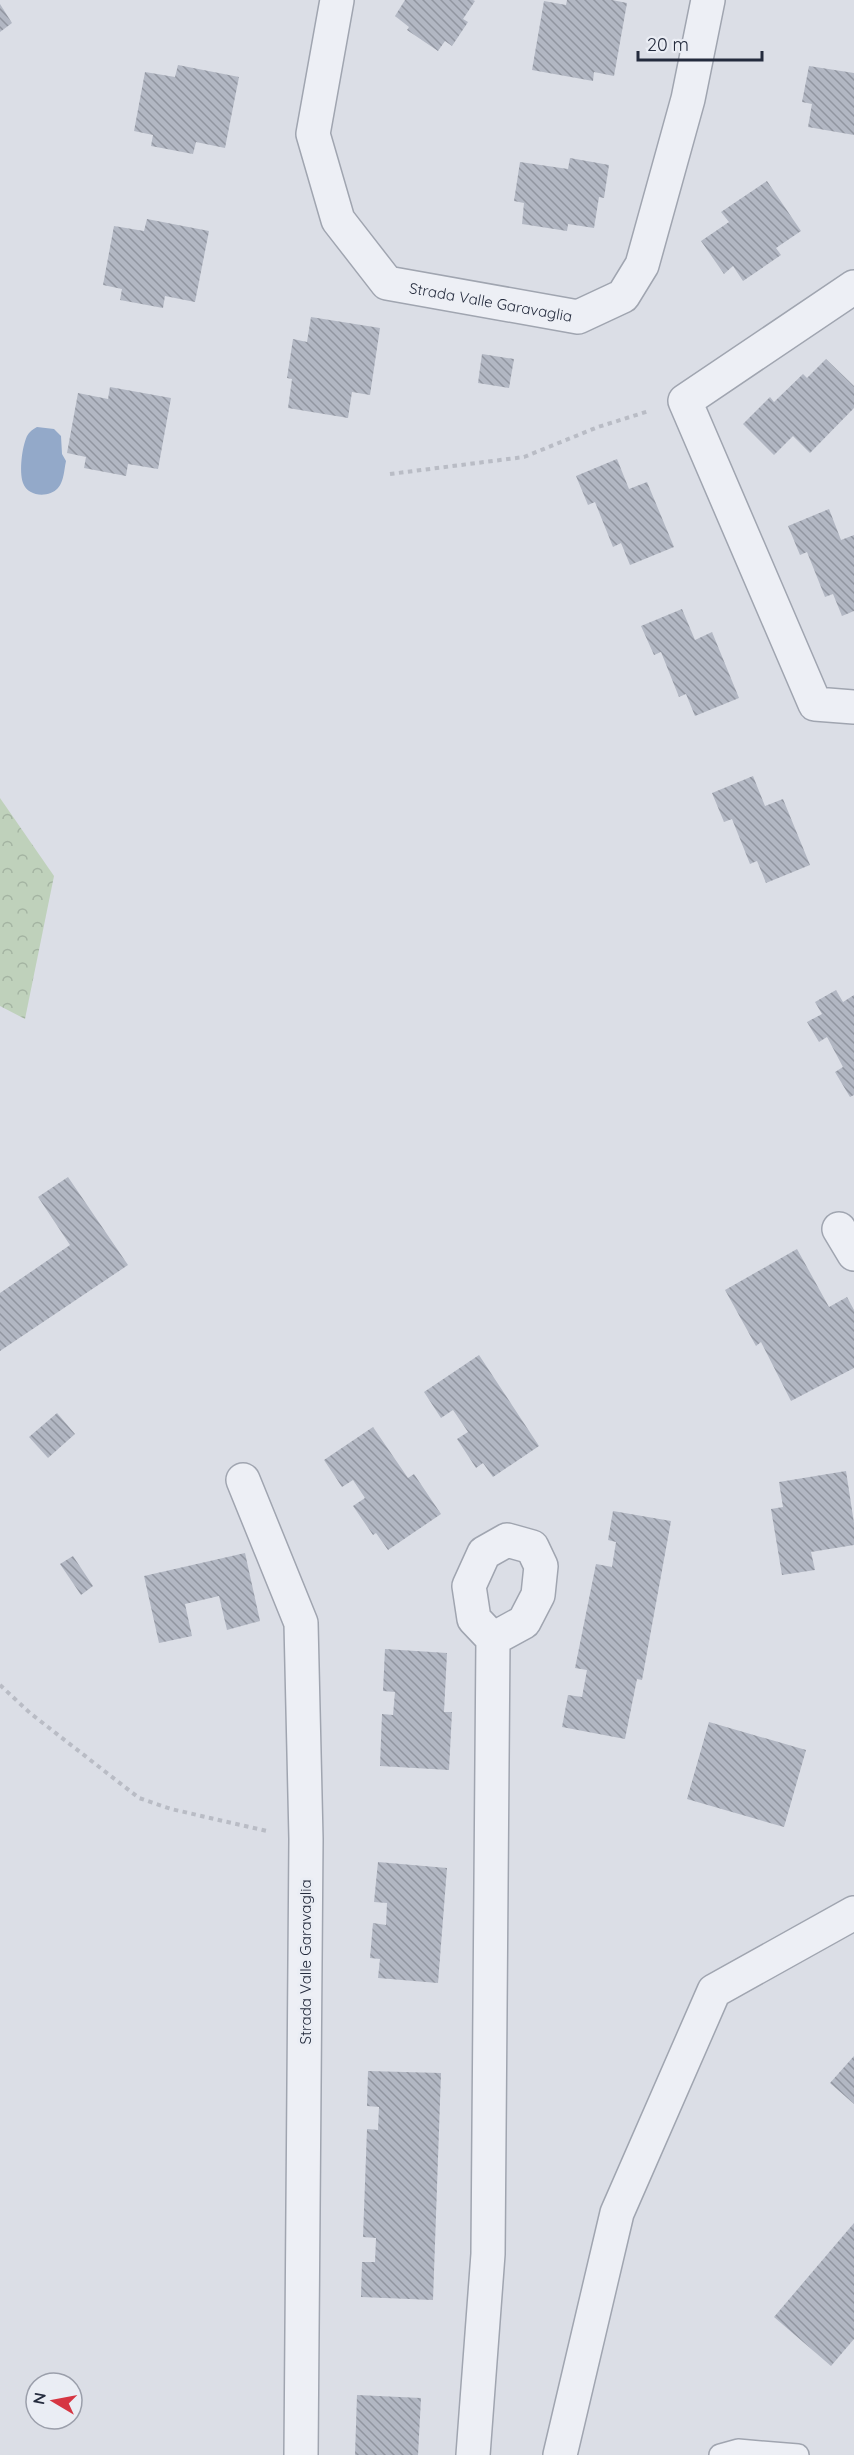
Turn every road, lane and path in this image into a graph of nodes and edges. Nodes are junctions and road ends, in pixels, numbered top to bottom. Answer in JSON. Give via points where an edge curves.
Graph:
{"nodes":[{"id":1,"x":337,"y":0,"type":"edge"},
{"id":2,"x":708,"y":0,"type":"edge"},
{"id":3,"x":854,"y":287,"type":"edge"},
{"id":4,"x":685,"y":401,"type":"junction"},
{"id":5,"x":390,"y":474,"type":"dead end"},
{"id":6,"x":854,"y":707,"type":"edge"},
{"id":7,"x":243,"y":1480,"type":"dead end"},
{"id":8,"x":493,"y":1639,"type":"dead end"},
{"id":9,"x":0,"y":1685,"type":"edge"},
{"id":10,"x":306,"y":1839,"type":"junction"},
{"id":11,"x":854,"y":1913,"type":"edge"},
{"id":12,"x":301,"y":2455,"type":"edge"},
{"id":13,"x":473,"y":2455,"type":"edge"},
{"id":14,"x":560,"y":2455,"type":"edge"},
{"id":15,"x":720,"y":2455,"type":"edge"},
{"id":16,"x":798,"y":2455,"type":"edge"}],
"edges":[{"from":1,"to":2,"type":"street","name":"Strada Valle Garavaglia","via":[[313,134],[338,220],[387,283],[578,317],[623,296],[642,265],[688,99]]},
{"from":3,"to":4,"type":"street"},
{"from":4,"to":5,"type":"path","via":[[598,427],[524,457]]},
{"from":4,"to":6,"type":"street","via":[[815,704]]},
{"from":7,"to":10,"type":"street","name":"Strada Valle Garavaglia","via":[[301,1623]]},
{"from":8,"to":13,"type":"street","via":[[488,2254]]},
{"from":9,"to":10,"type":"path","via":[[139,1798],[171,1809]]},
{"from":10,"to":12,"type":"street","name":"Strada Valle Garavaglia"},
{"from":11,"to":14,"type":"street","via":[[714,1991],[617,2213]]},
{"from":15,"to":16,"type":"lane","via":[[738,2450]]}]}
